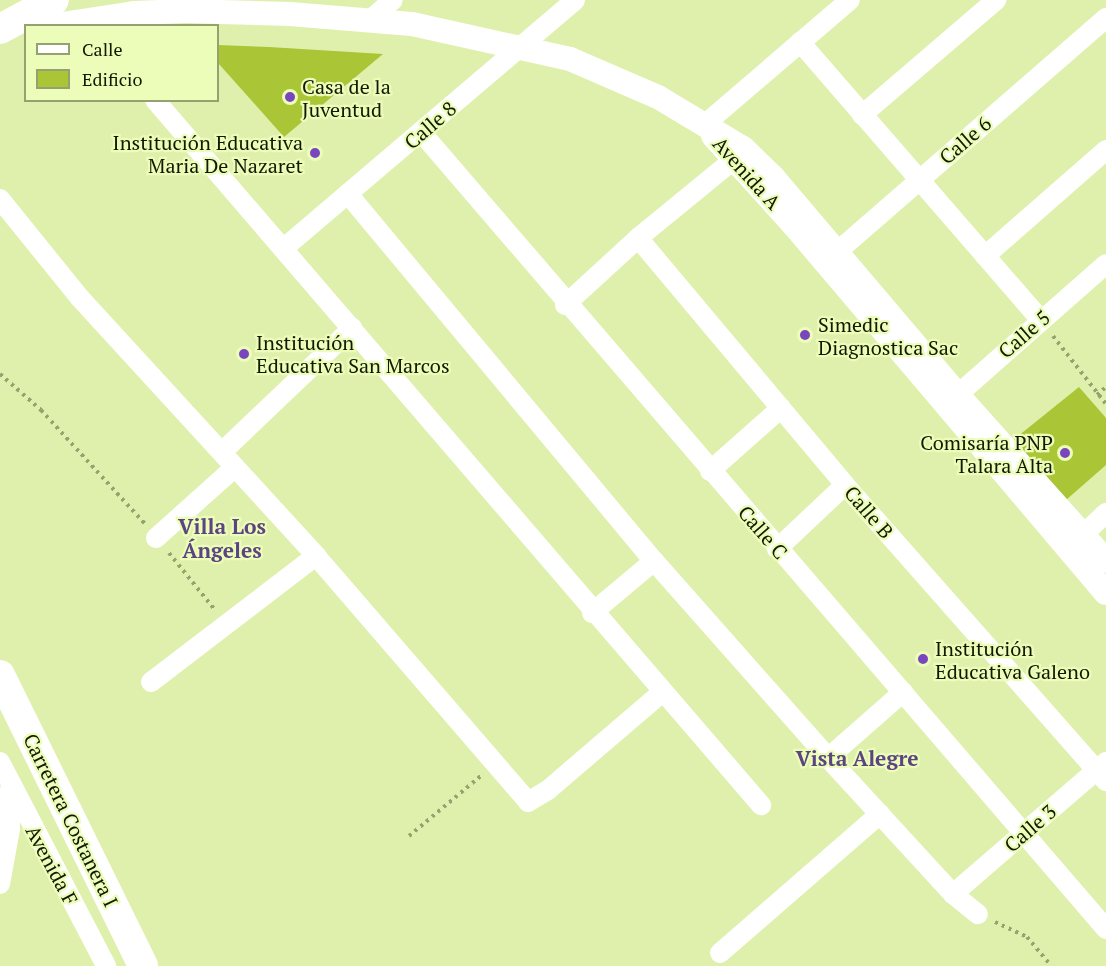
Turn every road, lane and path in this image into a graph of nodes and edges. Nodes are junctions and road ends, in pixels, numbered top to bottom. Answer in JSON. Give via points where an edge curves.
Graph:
{"nodes":[{"id":1,"x":54,"y":0,"type":"edge"},
{"id":2,"x":270,"y":0,"type":"edge"},
{"id":3,"x":393,"y":0,"type":"edge"},
{"id":4,"x":575,"y":0,"type":"edge"},
{"id":5,"x":850,"y":0,"type":"edge"},
{"id":6,"x":996,"y":0,"type":"edge"},
{"id":7,"x":290,"y":14,"type":"junction"},
{"id":8,"x":1106,"y":18,"type":"edge"},
{"id":9,"x":370,"y":20,"type":"junction"},
{"id":10,"x":86,"y":22,"type":"edge"},
{"id":11,"x":68,"y":24,"type":"edge"},
{"id":12,"x":0,"y":29,"type":"edge"},
{"id":13,"x":24,"y":31,"type":"edge"},
{"id":14,"x":0,"y":37,"type":"edge"},
{"id":15,"x":800,"y":42,"type":"junction"},
{"id":16,"x":522,"y":45,"type":"junction"},
{"id":17,"x":157,"y":102,"type":"edge"},
{"id":18,"x":862,"y":115,"type":"junction"},
{"id":19,"x":705,"y":125,"type":"junction"},
{"id":20,"x":421,"y":132,"type":"junction"},
{"id":21,"x":1106,"y":150,"type":"edge"},
{"id":22,"x":732,"y":161,"type":"junction"},
{"id":23,"x":919,"y":180,"type":"junction"},
{"id":24,"x":348,"y":195,"type":"junction"},
{"id":25,"x":0,"y":199,"type":"edge"},
{"id":26,"x":638,"y":238,"type":"junction"},
{"id":27,"x":284,"y":248,"type":"junction"},
{"id":28,"x":986,"y":256,"type":"junction"},
{"id":29,"x":833,"y":258,"type":"junction"},
{"id":30,"x":1106,"y":264,"type":"edge"},
{"id":31,"x":565,"y":304,"type":"junction"},
{"id":32,"x":1041,"y":320,"type":"junction"},
{"id":33,"x":352,"y":328,"type":"junction"},
{"id":34,"x":0,"y":375,"type":"edge"},
{"id":35,"x":1106,"y":387,"type":"edge"},
{"id":36,"x":1097,"y":394,"type":"junction"},
{"id":37,"x":950,"y":400,"type":"junction"},
{"id":38,"x":1106,"y":404,"type":"edge"},
{"id":39,"x":781,"y":408,"type":"junction"},
{"id":40,"x":228,"y":460,"type":"junction"},
{"id":41,"x":710,"y":471,"type":"junction"},
{"id":42,"x":845,"y":485,"type":"junction"},
{"id":43,"x":1106,"y":513,"type":"edge"},
{"id":44,"x":156,"y":538,"type":"junction"},
{"id":45,"x":1076,"y":542,"type":"junction"},
{"id":46,"x":777,"y":549,"type":"junction"},
{"id":47,"x":316,"y":556,"type":"junction"},
{"id":48,"x":654,"y":561,"type":"junction"},
{"id":49,"x":1106,"y":561,"type":"edge"},
{"id":50,"x":1106,"y":593,"type":"edge"},
{"id":51,"x":592,"y":613,"type":"junction"},
{"id":52,"x":226,"y":625,"type":"junction"},
{"id":53,"x":0,"y":675,"type":"edge"},
{"id":54,"x":152,"y":682,"type":"dead end"},
{"id":55,"x":903,"y":692,"type":"junction"},
{"id":56,"x":661,"y":693,"type":"junction"},
{"id":57,"x":828,"y":758,"type":"junction"},
{"id":58,"x":0,"y":762,"type":"edge"},
{"id":59,"x":494,"y":766,"type":"junction"},
{"id":60,"x":1103,"y":771,"type":"edge"},
{"id":61,"x":10,"y":787,"type":"junction"},
{"id":62,"x":761,"y":805,"type":"dead end"},
{"id":63,"x":880,"y":814,"type":"junction"},
{"id":64,"x":1026,"y":832,"type":"junction"},
{"id":65,"x":409,"y":836,"type":"dead end"},
{"id":66,"x":0,"y":884,"type":"edge"},
{"id":67,"x":953,"y":894,"type":"junction"},
{"id":68,"x":978,"y":914,"type":"joint"},
{"id":69,"x":1106,"y":929,"type":"edge"},
{"id":70,"x":720,"y":953,"type":"dead end"},
{"id":71,"x":1050,"y":964,"type":"dead end"},
{"id":72,"x":106,"y":966,"type":"edge"},
{"id":73,"x":143,"y":966,"type":"edge"}],
"edges":[{"from":1,"to":12,"type":"main road"},
{"from":2,"to":7,"type":"street"},
{"from":3,"to":9,"type":"street"},
{"from":4,"to":16,"type":"street","name":"Calle 8"},
{"from":5,"to":15,"type":"street"},
{"from":6,"to":18,"type":"street"},
{"from":7,"to":9,"type":"street"},
{"from":7,"to":10,"type":"street","via":[[186,11]]},
{"from":8,"to":23,"type":"street","name":"Calle 6"},
{"from":9,"to":16,"type":"street"},
{"from":10,"to":11,"type":"street"},
{"from":13,"to":14,"type":"street"},
{"from":15,"to":18,"type":"street"},
{"from":15,"to":19,"type":"street"},
{"from":16,"to":19,"type":"street","via":[[614,75]]},
{"from":16,"to":20,"type":"street","name":"Calle 8"},
{"from":17,"to":27,"type":"street"},
{"from":18,"to":23,"type":"street"},
{"from":19,"to":22,"type":"street","name":"Avenida A"},
{"from":19,"to":29,"type":"street","name":"Avenida A","via":[[743,148]]},
{"from":20,"to":24,"type":"street","name":"Calle 8"},
{"from":20,"to":31,"type":"street","name":"Calle C"},
{"from":21,"to":28,"type":"street"},
{"from":22,"to":26,"type":"street"},
{"from":22,"to":29,"type":"street","name":"Avenida A"},
{"from":23,"to":28,"type":"street"},
{"from":23,"to":29,"type":"street","name":"Calle 6"},
{"from":24,"to":27,"type":"street","name":"Calle 8"},
{"from":24,"to":48,"type":"street"},
{"from":25,"to":40,"type":"street","via":[[80,298]]},
{"from":26,"to":31,"type":"street"},
{"from":26,"to":39,"type":"street","name":"Calle B"},
{"from":27,"to":33,"type":"street"},
{"from":28,"to":32,"type":"street"},
{"from":29,"to":37,"type":"street","name":"Avenida A"},
{"from":30,"to":32,"type":"street","name":"Calle 5"},
{"from":31,"to":41,"type":"street","name":"Calle C"},
{"from":32,"to":36,"type":"path"},
{"from":32,"to":37,"type":"street","name":"Calle 5"},
{"from":33,"to":40,"type":"street"},
{"from":33,"to":51,"type":"street"},
{"from":34,"to":44,"type":"path","via":[[82,451]]},
{"from":35,"to":36,"type":"path"},
{"from":36,"to":38,"type":"path"},
{"from":37,"to":45,"type":"street","name":"Avenida A"},
{"from":39,"to":41,"type":"street"},
{"from":39,"to":42,"type":"street","name":"Calle B"},
{"from":40,"to":44,"type":"street"},
{"from":40,"to":47,"type":"street"},
{"from":41,"to":46,"type":"street","name":"Calle C"},
{"from":42,"to":46,"type":"street"},
{"from":42,"to":60,"type":"street","name":"Calle B"},
{"from":43,"to":45,"type":"street"},
{"from":44,"to":52,"type":"path"},
{"from":45,"to":49,"type":"street","name":"Avenida A"},
{"from":45,"to":50,"type":"street","name":"Avenida A"},
{"from":46,"to":55,"type":"street","name":"Calle C"},
{"from":47,"to":52,"type":"street"},
{"from":47,"to":59,"type":"street"},
{"from":48,"to":51,"type":"street"},
{"from":48,"to":57,"type":"street"},
{"from":51,"to":56,"type":"street"},
{"from":52,"to":54,"type":"street"},
{"from":53,"to":73,"type":"main road","name":"Carretera Costanera I"},
{"from":55,"to":57,"type":"street"},
{"from":55,"to":64,"type":"street","name":"Calle C"},
{"from":56,"to":59,"type":"street","via":[[548,790],[528,802]]},
{"from":56,"to":62,"type":"street"},
{"from":57,"to":63,"type":"street"},
{"from":58,"to":61,"type":"street","name":"Avenida F"},
{"from":59,"to":65,"type":"path"},
{"from":60,"to":64,"type":"street","name":"Calle 3"},
{"from":61,"to":66,"type":"street","via":[[10,829]]},
{"from":61,"to":72,"type":"street","name":"Avenida F"},
{"from":63,"to":67,"type":"street"},
{"from":63,"to":70,"type":"street"},
{"from":64,"to":67,"type":"street","name":"Calle 3"},
{"from":64,"to":69,"type":"street","name":"Calle C"},
{"from":67,"to":68,"type":"street"},
{"from":68,"to":71,"type":"path","via":[[1027,937]]}]}
